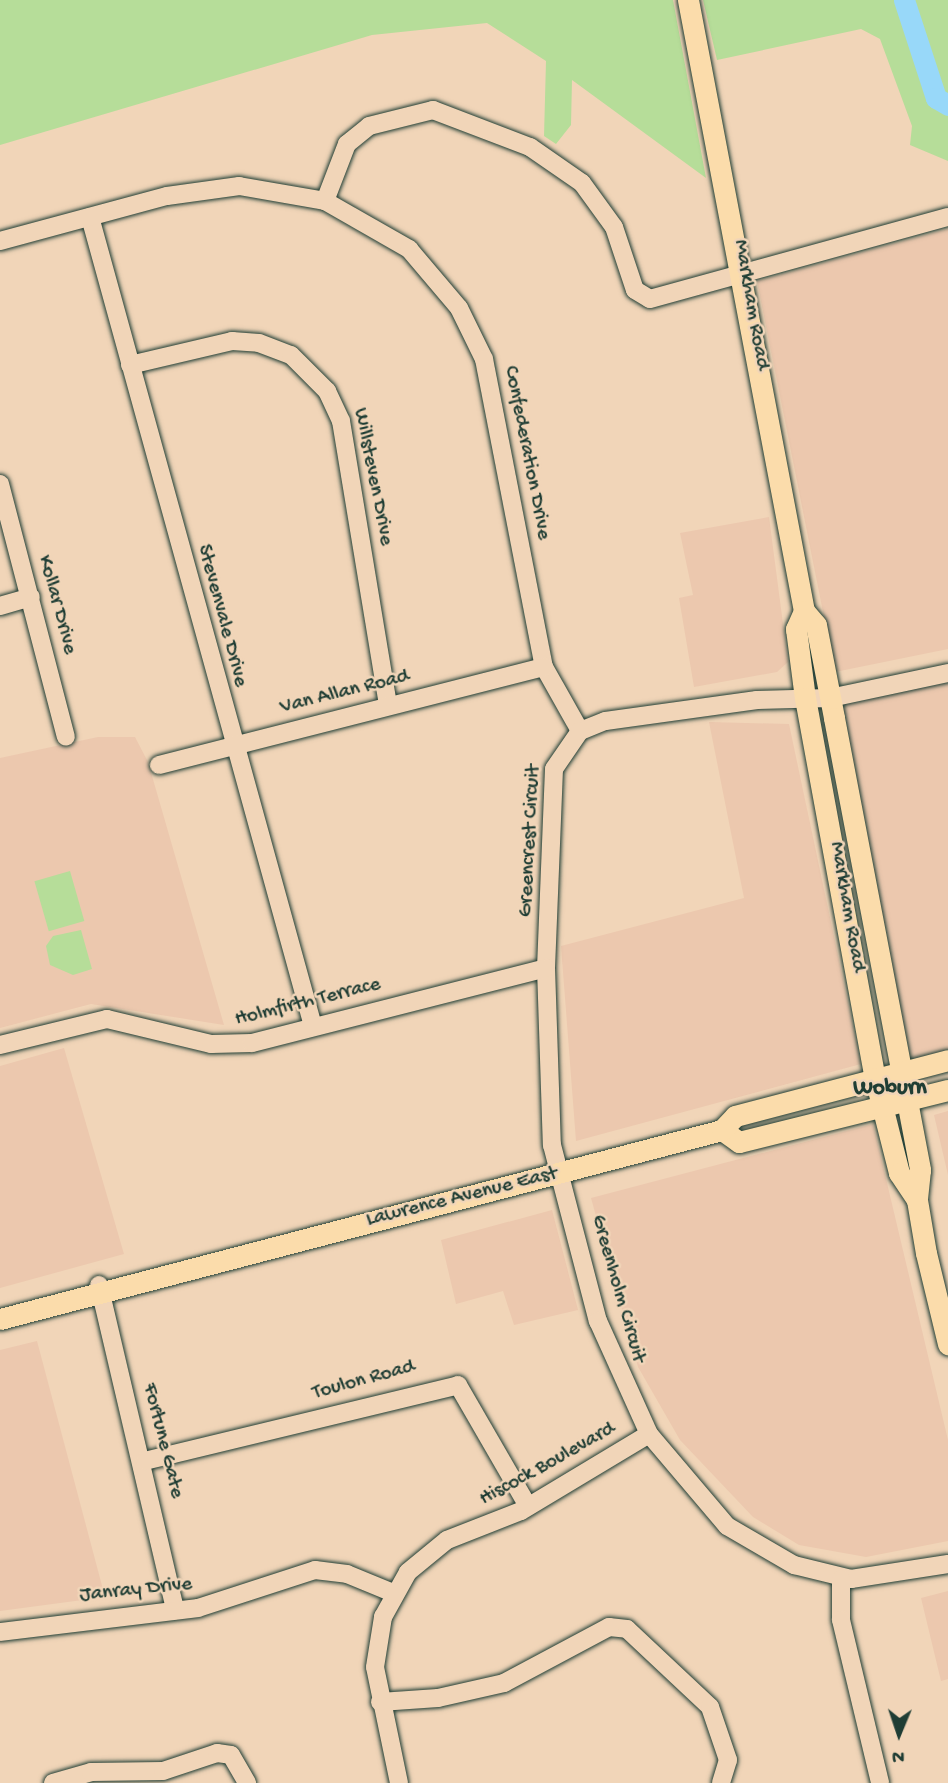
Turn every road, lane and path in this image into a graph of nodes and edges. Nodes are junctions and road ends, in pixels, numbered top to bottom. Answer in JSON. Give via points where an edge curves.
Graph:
{"nodes":[{"id":1,"x":688,"y":0,"type":"edge"},
{"id":2,"x":326,"y":201,"type":"junction"},
{"id":3,"x":90,"y":217,"type":"junction"},
{"id":4,"x":948,"y":217,"type":"edge"},
{"id":5,"x":0,"y":241,"type":"edge"},
{"id":6,"x":744,"y":276,"type":"junction"},
{"id":7,"x":130,"y":365,"type":"junction"},
{"id":8,"x":0,"y":484,"type":"edge"},
{"id":9,"x":31,"y":597,"type":"junction"},
{"id":10,"x":0,"y":606,"type":"edge"},
{"id":11,"x":804,"y":611,"type":"junction"},
{"id":12,"x":544,"y":667,"type":"junction"},
{"id":13,"x":948,"y":673,"type":"edge"},
{"id":14,"x":805,"y":698,"type":"junction"},
{"id":15,"x":830,"y":698,"type":"junction"},
{"id":16,"x":388,"y":705,"type":"junction"},
{"id":17,"x":580,"y":731,"type":"junction"},
{"id":18,"x":66,"y":737,"type":"dead end"},
{"id":19,"x":232,"y":746,"type":"junction"},
{"id":20,"x":159,"y":765,"type":"dead end"},
{"id":21,"x":546,"y":968,"type":"junction"},
{"id":22,"x":313,"y":1026,"type":"junction"},
{"id":23,"x":0,"y":1045,"type":"edge"},
{"id":24,"x":948,"y":1060,"type":"edge"},
{"id":25,"x":900,"y":1072,"type":"junction"},
{"id":26,"x":875,"y":1078,"type":"junction"},
{"id":27,"x":948,"y":1090,"type":"edge"},
{"id":28,"x":906,"y":1100,"type":"junction"},
{"id":29,"x":883,"y":1106,"type":"junction"},
{"id":30,"x":722,"y":1130,"type":"junction"},
{"id":31,"x":559,"y":1172,"type":"junction"},
{"id":32,"x":917,"y":1199,"type":"junction"},
{"id":33,"x":100,"y":1291,"type":"junction"},
{"id":34,"x":5,"y":1318,"type":"edge"},
{"id":35,"x":948,"y":1344,"type":"edge"},
{"id":36,"x":649,"y":1434,"type":"junction"},
{"id":37,"x":145,"y":1461,"type":"junction"},
{"id":38,"x":528,"y":1506,"type":"junction"},
{"id":39,"x":948,"y":1564,"type":"edge"},
{"id":40,"x":841,"y":1579,"type":"junction"},
{"id":41,"x":393,"y":1593,"type":"junction"},
{"id":42,"x":175,"y":1610,"type":"junction"},
{"id":43,"x":0,"y":1632,"type":"edge"},
{"id":44,"x":380,"y":1702,"type":"junction"},
{"id":45,"x":52,"y":1783,"type":"edge"},
{"id":46,"x":247,"y":1783,"type":"edge"},
{"id":47,"x":399,"y":1783,"type":"edge"},
{"id":48,"x":721,"y":1783,"type":"edge"},
{"id":49,"x":880,"y":1783,"type":"edge"}],
"edges":[{"from":1,"to":6,"type":"main road","name":"Markham Road"},
{"from":2,"to":3,"type":"street","name":"Confederation Drive","via":[[239,186],[190,191]]},
{"from":2,"to":6,"type":"street","via":[[346,144],[369,126],[424,111],[446,113],[530,147],[582,183],[614,228],[640,296]]},
{"from":2,"to":12,"type":"street","name":"Confederation Drive","via":[[409,249],[434,274],[471,330],[493,391]]},
{"from":3,"to":5,"type":"street","name":"Confederation Drive"},
{"from":3,"to":7,"type":"street","name":"Stevenvale Drive"},
{"from":4,"to":6,"type":"street"},
{"from":6,"to":11,"type":"main road","name":"Markham Road"},
{"from":7,"to":16,"type":"street","name":"Willsteven Drive","via":[[232,341],[259,344],[291,355],[327,391],[341,421]]},
{"from":7,"to":19,"type":"street","name":"Stevenvale Drive"},
{"from":8,"to":9,"type":"street","name":"Kollar Drive"},
{"from":9,"to":10,"type":"street"},
{"from":9,"to":18,"type":"street","name":"Kollar Drive"},
{"from":11,"to":14,"type":"main road","name":"Markham Road","via":[[796,629]]},
{"from":11,"to":15,"type":"main road","name":"Markham Road","via":[[816,625]]},
{"from":12,"to":16,"type":"street","name":"Van Allan Road"},
{"from":12,"to":17,"type":"street","name":"Confederation Drive"},
{"from":13,"to":15,"type":"street"},
{"from":14,"to":15,"type":"street"},
{"from":14,"to":17,"type":"street","via":[[643,715]]},
{"from":14,"to":26,"type":"main road","name":"Markham Road"},
{"from":15,"to":25,"type":"main road","name":"Markham Road"},
{"from":16,"to":19,"type":"street","name":"Van Allan Road"},
{"from":17,"to":21,"type":"street","name":"Greencrest Circuit","via":[[554,769]]},
{"from":19,"to":20,"type":"street","name":"Van Allan Road"},
{"from":19,"to":22,"type":"street","name":"Stevenvale Drive"},
{"from":21,"to":22,"type":"street","name":"Holmfirth Terrace"},
{"from":21,"to":31,"type":"street","name":"Greencrest Circuit","via":[[548,1121]]},
{"from":22,"to":23,"type":"street","name":"Holmfirth Terrace","via":[[226,1046],[107,1019]]},
{"from":24,"to":25,"type":"main road","name":"Lawrence Avenue East"},
{"from":25,"to":26,"type":"main road","name":"Lawrence Avenue East"},
{"from":25,"to":28,"type":"main road","name":"Markham Road"},
{"from":26,"to":29,"type":"main road","name":"Markham Road"},
{"from":26,"to":30,"type":"main road","name":"Lawrence Avenue East","via":[[735,1116]]},
{"from":27,"to":28,"type":"main road","name":"Lawrence Avenue East"},
{"from":28,"to":29,"type":"main road","name":"Lawrence Avenue East"},
{"from":28,"to":32,"type":"main road","name":"Markham Road","via":[[920,1170]]},
{"from":29,"to":30,"type":"main road","name":"Lawrence Avenue East","via":[[739,1142]]},
{"from":29,"to":32,"type":"main road","name":"Markham Road","via":[[900,1173]]},
{"from":30,"to":31,"type":"main road","name":"Lawrence Avenue East"},
{"from":31,"to":33,"type":"main road","name":"Lawrence Avenue East"},
{"from":31,"to":36,"type":"street","name":"Greenholm Circuit","via":[[611,1356]]},
{"from":32,"to":35,"type":"main road","name":"Markham Road"},
{"from":33,"to":34,"type":"main road","name":"Lawrence Avenue East"},
{"from":33,"to":37,"type":"street","name":"Fortune Gate"},
{"from":36,"to":38,"type":"street","name":"Hiscock Boulevard"},
{"from":36,"to":40,"type":"street","name":"Greenholm Circuit","via":[[736,1534],[794,1566]]},
{"from":37,"to":38,"type":"street","name":"Toulon Road","via":[[458,1385]]},
{"from":37,"to":42,"type":"street","name":"Fortune Gate"},
{"from":38,"to":41,"type":"street","name":"Hiscock Boulevard","via":[[436,1547]]},
{"from":39,"to":40,"type":"street","name":"Greenholm Circuit"},
{"from":40,"to":49,"type":"street","via":[[841,1620]]},
{"from":41,"to":42,"type":"street","name":"Janray Drive","via":[[347,1574],[315,1570]]},
{"from":41,"to":44,"type":"street","name":"Hiscock Boulevard","via":[[376,1647]]},
{"from":42,"to":43,"type":"street","name":"Janray Drive"},
{"from":44,"to":47,"type":"street","name":"Hiscock Boulevard"},
{"from":44,"to":48,"type":"street","via":[[438,1698],[504,1683],[609,1627],[627,1629],[710,1707],[728,1760]]},
{"from":45,"to":46,"type":"street","via":[[91,1772],[163,1771],[217,1753],[231,1755]]}]}
